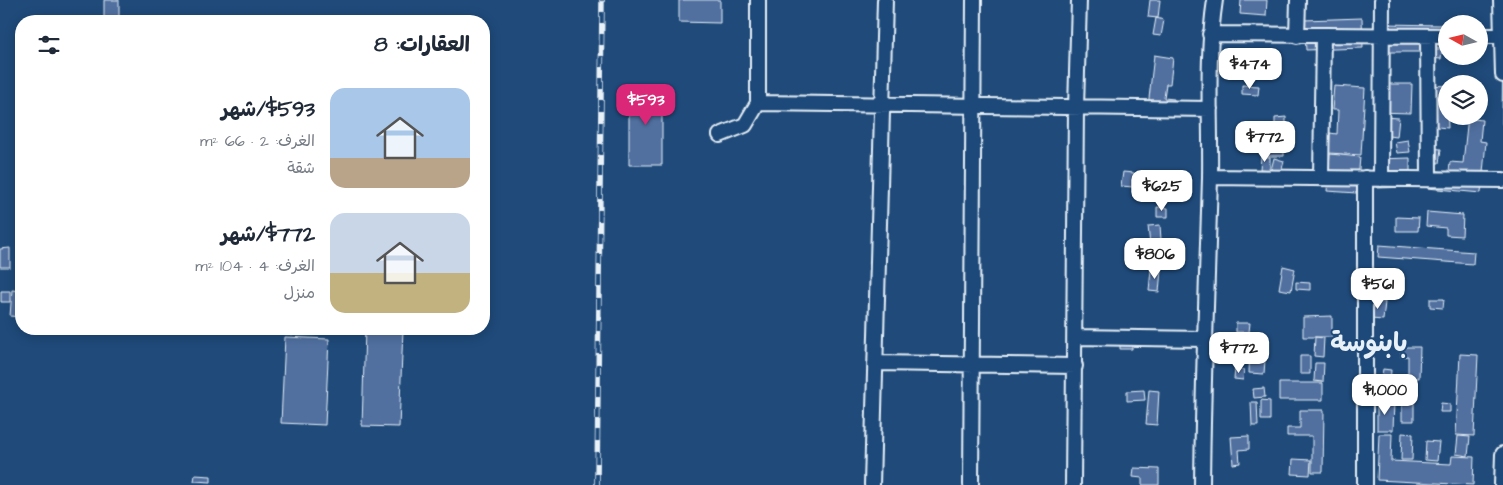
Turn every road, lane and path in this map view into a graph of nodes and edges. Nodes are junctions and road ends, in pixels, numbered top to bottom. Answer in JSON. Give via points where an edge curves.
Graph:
{"nodes":[{"id":1,"x":758,"y":0,"type":"edge"},
{"id":2,"x":884,"y":0,"type":"edge"},
{"id":3,"x":974,"y":0,"type":"edge"},
{"id":4,"x":1079,"y":0,"type":"edge"},
{"id":5,"x":1215,"y":0,"type":"edge"},
{"id":6,"x":1298,"y":0,"type":"edge"},
{"id":7,"x":1382,"y":0,"type":"edge"},
{"id":8,"x":1501,"y":0,"type":"edge"},
{"id":9,"x":1210,"y":34,"type":"junction"},
{"id":10,"x":1381,"y":35,"type":"junction"},
{"id":11,"x":1297,"y":36,"type":"junction"},
{"id":12,"x":1323,"y":36,"type":"junction"},
{"id":13,"x":1428,"y":36,"type":"junction"},
{"id":14,"x":1438,"y":36,"type":"edge"},
{"id":15,"x":1488,"y":36,"type":"edge"},
{"id":16,"x":1501,"y":36,"type":"junction"},
{"id":17,"x":1503,"y":75,"type":"edge"},
{"id":18,"x":758,"y":103,"type":"junction"},
{"id":19,"x":882,"y":104,"type":"junction"},
{"id":20,"x":972,"y":105,"type":"junction"},
{"id":21,"x":1076,"y":108,"type":"junction"},
{"id":22,"x":1210,"y":109,"type":"junction"},
{"id":23,"x":720,"y":135,"type":"dead end"},
{"id":24,"x":1210,"y":177,"type":"junction"},
{"id":25,"x":1320,"y":177,"type":"junction"},
{"id":26,"x":1365,"y":178,"type":"junction"},
{"id":27,"x":1381,"y":179,"type":"junction"},
{"id":28,"x":1428,"y":179,"type":"junction"},
{"id":29,"x":1503,"y":180,"type":"edge"},
{"id":30,"x":1075,"y":338,"type":"junction"},
{"id":31,"x":1204,"y":339,"type":"junction"},
{"id":32,"x":875,"y":363,"type":"junction"},
{"id":33,"x":971,"y":364,"type":"junction"},
{"id":34,"x":1075,"y":366,"type":"junction"},
{"id":35,"x":1503,"y":454,"type":"edge"},
{"id":36,"x":872,"y":485,"type":"edge"},
{"id":37,"x":971,"y":485,"type":"edge"},
{"id":38,"x":1073,"y":485,"type":"edge"},
{"id":39,"x":1202,"y":485,"type":"edge"},
{"id":40,"x":1365,"y":485,"type":"edge"},
{"id":41,"x":1502,"y":485,"type":"edge"}],
"edges":[{"from":1,"to":18,"type":"street"},
{"from":2,"to":19,"type":"street"},
{"from":3,"to":20,"type":"street"},
{"from":4,"to":21,"type":"street"},
{"from":5,"to":9,"type":"street"},
{"from":6,"to":11,"type":"street"},
{"from":7,"to":10,"type":"street"},
{"from":8,"to":16,"type":"street"},
{"from":9,"to":11,"type":"street"},
{"from":9,"to":22,"type":"street"},
{"from":10,"to":12,"type":"street"},
{"from":10,"to":13,"type":"street"},
{"from":10,"to":27,"type":"street"},
{"from":11,"to":12,"type":"street"},
{"from":12,"to":25,"type":"street"},
{"from":13,"to":14,"type":"street"},
{"from":13,"to":28,"type":"street"},
{"from":15,"to":16,"type":"street"},
{"from":16,"to":17,"type":"street"},
{"from":18,"to":19,"type":"street"},
{"from":18,"to":23,"type":"street","via":[[745,125]]},
{"from":19,"to":20,"type":"street"},
{"from":19,"to":32,"type":"street"},
{"from":20,"to":21,"type":"street"},
{"from":20,"to":33,"type":"street"},
{"from":21,"to":22,"type":"street"},
{"from":21,"to":30,"type":"street"},
{"from":22,"to":24,"type":"street"},
{"from":24,"to":25,"type":"street"},
{"from":24,"to":31,"type":"street"},
{"from":25,"to":26,"type":"street"},
{"from":26,"to":27,"type":"street"},
{"from":26,"to":40,"type":"street"},
{"from":27,"to":28,"type":"street"},
{"from":28,"to":29,"type":"street"},
{"from":30,"to":31,"type":"street"},
{"from":30,"to":34,"type":"street"},
{"from":31,"to":39,"type":"street"},
{"from":32,"to":33,"type":"street"},
{"from":32,"to":36,"type":"street"},
{"from":33,"to":34,"type":"street"},
{"from":33,"to":37,"type":"street"},
{"from":34,"to":38,"type":"street"},
{"from":35,"to":41,"type":"street"}]}
